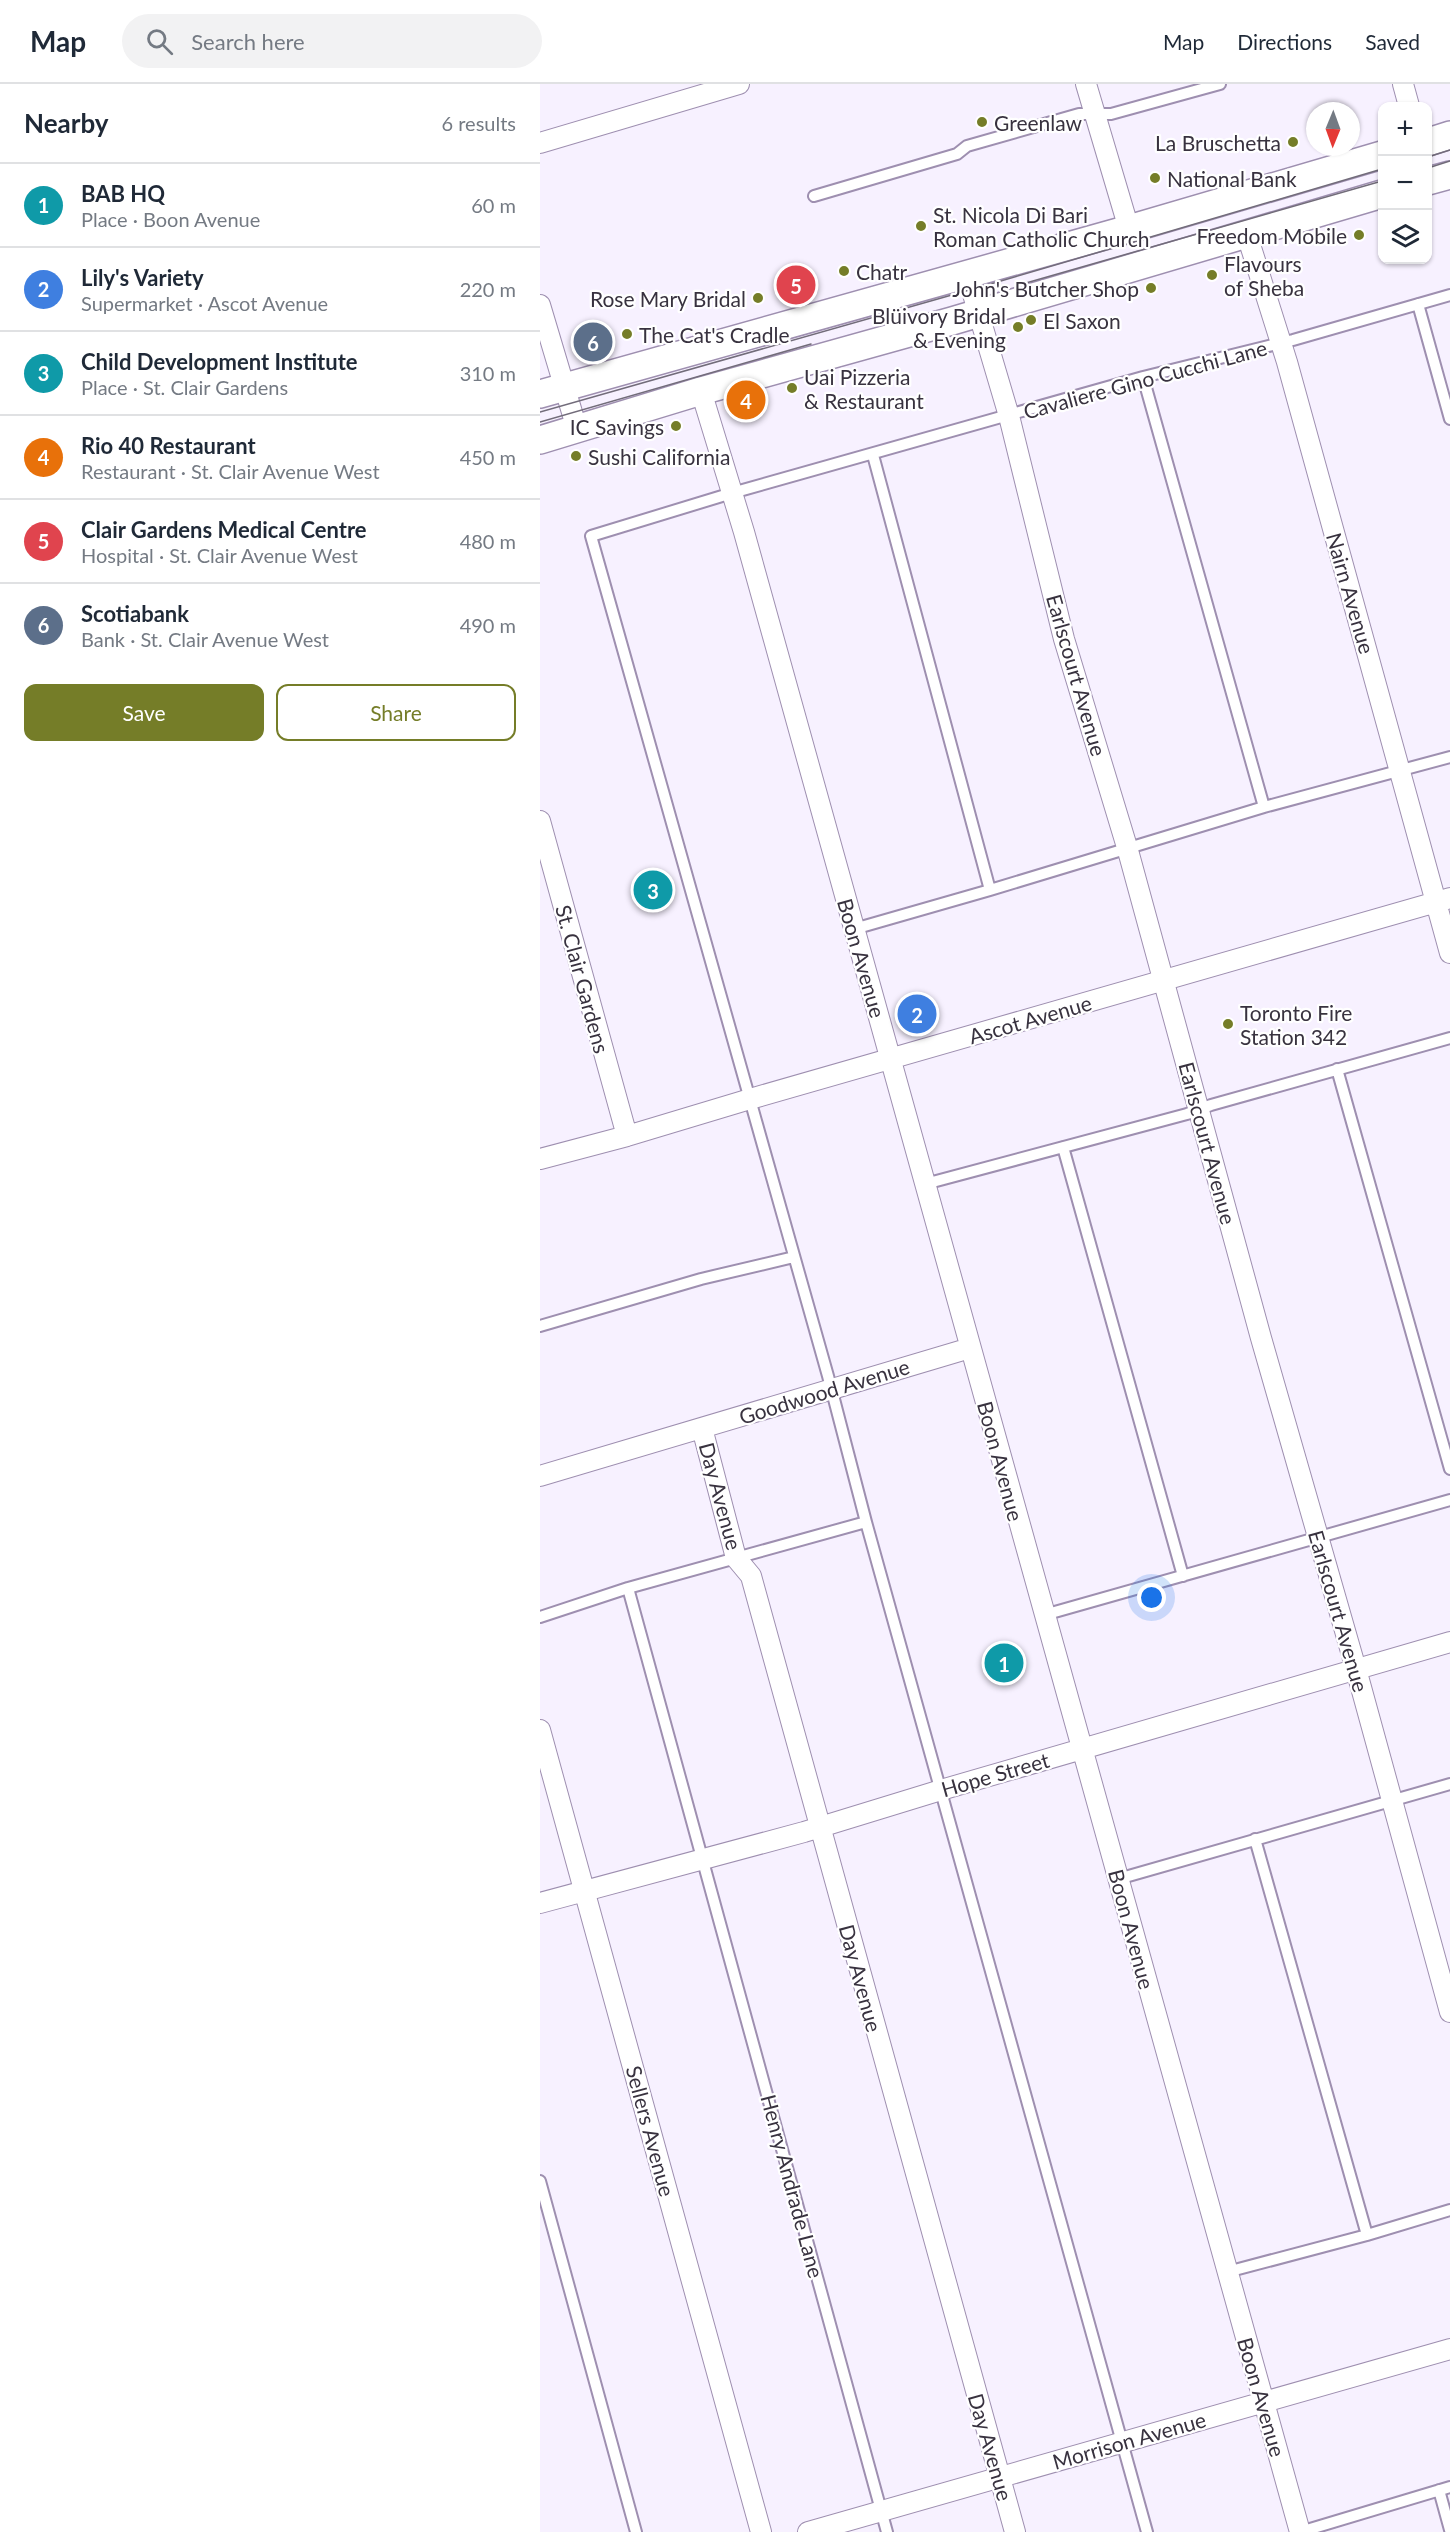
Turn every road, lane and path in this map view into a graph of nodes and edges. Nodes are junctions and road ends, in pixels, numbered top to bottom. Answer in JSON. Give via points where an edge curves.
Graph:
{"nodes":[{"id":1,"x":739,"y":84,"type":"edge"},
{"id":2,"x":1086,"y":84,"type":"edge"},
{"id":3,"x":1220,"y":84,"type":"edge"},
{"id":4,"x":1403,"y":84,"type":"edge"},
{"id":5,"x":1408,"y":102,"type":"edge"},
{"id":6,"x":1094,"y":113,"type":"junction"},
{"id":7,"x":1450,"y":135,"type":"edge"},
{"id":8,"x":1432,"y":141,"type":"edge"},
{"id":9,"x":540,"y":143,"type":"edge"},
{"id":10,"x":1380,"y":156,"type":"edge"},
{"id":11,"x":1450,"y":175,"type":"edge"},
{"id":12,"x":1432,"y":180,"type":"edge"},
{"id":13,"x":814,"y":196,"type":"dead end"},
{"id":14,"x":1378,"y":196,"type":"edge"},
{"id":15,"x":1129,"y":229,"type":"junction"},
{"id":16,"x":1247,"y":235,"type":"junction"},
{"id":17,"x":967,"y":274,"type":"junction"},
{"id":18,"x":1450,"y":295,"type":"edge"},
{"id":19,"x":1418,"y":304,"type":"junction"},
{"id":20,"x":540,"y":305,"type":"edge"},
{"id":21,"x":978,"y":314,"type":"junction"},
{"id":22,"x":1281,"y":343,"type":"junction"},
{"id":23,"x":1143,"y":377,"type":"junction"},
{"id":24,"x":552,"y":390,"type":"edge"},
{"id":25,"x":701,"y":391,"type":"junction"},
{"id":26,"x":1009,"y":416,"type":"junction"},
{"id":27,"x":1450,"y":419,"type":"edge"},
{"id":28,"x":577,"y":429,"type":"junction"},
{"id":29,"x":540,"y":440,"type":"edge"},
{"id":30,"x":873,"y":454,"type":"junction"},
{"id":31,"x":732,"y":493,"type":"junction"},
{"id":32,"x":1450,"y":757,"type":"edge"},
{"id":33,"x":1401,"y":770,"type":"junction"},
{"id":34,"x":1264,"y":807,"type":"junction"},
{"id":35,"x":540,"y":821,"type":"edge"},
{"id":36,"x":1127,"y":847,"type":"junction"},
{"id":37,"x":990,"y":890,"type":"junction"},
{"id":38,"x":1443,"y":900,"type":"edge"},
{"id":39,"x":854,"y":929,"type":"junction"},
{"id":40,"x":1450,"y":953,"type":"edge"},
{"id":41,"x":1163,"y":980,"type":"junction"},
{"id":42,"x":1450,"y":1038,"type":"edge"},
{"id":43,"x":890,"y":1059,"type":"junction"},
{"id":44,"x":1337,"y":1069,"type":"junction"},
{"id":45,"x":750,"y":1099,"type":"junction"},
{"id":46,"x":1199,"y":1108,"type":"junction"},
{"id":47,"x":627,"y":1136,"type":"junction"},
{"id":48,"x":1063,"y":1148,"type":"junction"},
{"id":49,"x":540,"y":1159,"type":"edge"},
{"id":50,"x":925,"y":1184,"type":"junction"},
{"id":51,"x":794,"y":1257,"type":"junction"},
{"id":52,"x":540,"y":1326,"type":"edge"},
{"id":53,"x":970,"y":1347,"type":"junction"},
{"id":54,"x":831,"y":1388,"type":"junction"},
{"id":55,"x":702,"y":1428,"type":"junction"},
{"id":56,"x":1450,"y":1469,"type":"edge"},
{"id":57,"x":540,"y":1476,"type":"edge"},
{"id":58,"x":1450,"y":1500,"type":"edge"},
{"id":59,"x":866,"y":1521,"type":"junction"},
{"id":60,"x":1318,"y":1538,"type":"junction"},
{"id":61,"x":736,"y":1558,"type":"junction"},
{"id":62,"x":1183,"y":1576,"type":"junction"},
{"id":63,"x":628,"y":1588,"type":"junction"},
{"id":64,"x":1044,"y":1615,"type":"junction"},
{"id":65,"x":540,"y":1617,"type":"edge"},
{"id":66,"x":1450,"y":1642,"type":"edge"},
{"id":67,"x":1356,"y":1669,"type":"junction"},
{"id":68,"x":540,"y":1730,"type":"edge"},
{"id":69,"x":1082,"y":1750,"type":"junction"},
{"id":70,"x":1450,"y":1784,"type":"edge"},
{"id":71,"x":941,"y":1790,"type":"junction"},
{"id":72,"x":1391,"y":1802,"type":"junction"},
{"id":73,"x":818,"y":1826,"type":"junction"},
{"id":74,"x":1255,"y":1839,"type":"junction"},
{"id":75,"x":703,"y":1860,"type":"junction"},
{"id":76,"x":1118,"y":1879,"type":"junction"},
{"id":77,"x":586,"y":1892,"type":"junction"},
{"id":78,"x":540,"y":1903,"type":"edge"},
{"id":79,"x":1450,"y":2012,"type":"edge"},
{"id":80,"x":540,"y":2181,"type":"edge"},
{"id":81,"x":1450,"y":2210,"type":"edge"},
{"id":82,"x":1367,"y":2235,"type":"junction"},
{"id":83,"x":1227,"y":2272,"type":"junction"},
{"id":84,"x":1450,"y":2349,"type":"edge"},
{"id":85,"x":1264,"y":2402,"type":"junction"},
{"id":86,"x":1123,"y":2442,"type":"junction"},
{"id":87,"x":999,"y":2477,"type":"junction"},
{"id":88,"x":1445,"y":2489,"type":"edge"},
{"id":89,"x":883,"y":2511,"type":"junction"},
{"id":90,"x":1450,"y":2530,"type":"edge"},
{"id":91,"x":636,"y":2532,"type":"edge"},
{"id":92,"x":761,"y":2532,"type":"edge"},
{"id":93,"x":808,"y":2532,"type":"edge"},
{"id":94,"x":887,"y":2532,"type":"edge"},
{"id":95,"x":1015,"y":2532,"type":"edge"},
{"id":96,"x":1147,"y":2532,"type":"edge"},
{"id":97,"x":1300,"y":2532,"type":"edge"}],
"edges":[{"from":1,"to":9,"type":"street"},
{"from":2,"to":6,"type":"street"},
{"from":3,"to":6,"type":"lane","via":[[1111,114]]},
{"from":4,"to":5,"type":"street"},
{"from":6,"to":13,"type":"lane","via":[[967,146],[957,154]]},
{"from":6,"to":15,"type":"street"},
{"from":7,"to":8,"type":"main road"},
{"from":10,"to":15,"type":"main road"},
{"from":11,"to":12,"type":"main road"},
{"from":14,"to":16,"type":"main road"},
{"from":15,"to":17,"type":"main road"},
{"from":16,"to":21,"type":"main road"},
{"from":16,"to":22,"type":"street","name":"Nairn Avenue"},
{"from":17,"to":21,"type":"street","name":"Earlscourt Avenue"},
{"from":17,"to":24,"type":"main road"},
{"from":18,"to":19,"type":"lane","name":"Cavaliere Gino Cucchi Lane"},
{"from":19,"to":22,"type":"lane","name":"Cavaliere Gino Cucchi Lane"},
{"from":19,"to":27,"type":"lane"},
{"from":20,"to":24,"type":"street"},
{"from":21,"to":25,"type":"main road"},
{"from":21,"to":26,"type":"street","name":"Earlscourt Avenue"},
{"from":22,"to":23,"type":"lane","name":"Cavaliere Gino Cucchi Lane"},
{"from":22,"to":33,"type":"street","name":"Nairn Avenue"},
{"from":23,"to":26,"type":"lane","name":"Cavaliere Gino Cucchi Lane"},
{"from":23,"to":34,"type":"lane"},
{"from":24,"to":28,"type":"street"},
{"from":25,"to":28,"type":"main road"},
{"from":25,"to":31,"type":"street","name":"Boon Avenue"},
{"from":26,"to":30,"type":"lane","name":"Cavaliere Gino Cucchi Lane"},
{"from":26,"to":36,"type":"street","name":"Earlscourt Avenue","via":[[1064,639]]},
{"from":28,"to":29,"type":"main road"},
{"from":30,"to":31,"type":"lane","name":"Cavaliere Gino Cucchi Lane"},
{"from":30,"to":37,"type":"lane"},
{"from":31,"to":39,"type":"street","name":"Boon Avenue"},
{"from":31,"to":45,"type":"lane","name":"Cavaliere Gino Cucchi Lane","via":[[591,536]]},
{"from":32,"to":33,"type":"lane"},
{"from":33,"to":34,"type":"lane"},
{"from":33,"to":38,"type":"street","name":"Nairn Avenue"},
{"from":34,"to":36,"type":"lane"},
{"from":35,"to":47,"type":"street","name":"St. Clair Gardens"},
{"from":36,"to":37,"type":"lane"},
{"from":36,"to":41,"type":"street","name":"Earlscourt Avenue"},
{"from":37,"to":39,"type":"lane"},
{"from":38,"to":40,"type":"street","name":"Nairn Avenue"},
{"from":38,"to":41,"type":"street","name":"Ascot Avenue"},
{"from":39,"to":43,"type":"street","name":"Boon Avenue"},
{"from":41,"to":43,"type":"street","name":"Ascot Avenue"},
{"from":41,"to":46,"type":"street","name":"Earlscourt Avenue"},
{"from":42,"to":44,"type":"lane"},
{"from":43,"to":45,"type":"street","name":"Ascot Avenue"},
{"from":43,"to":50,"type":"street","name":"Boon Avenue"},
{"from":44,"to":46,"type":"lane"},
{"from":44,"to":56,"type":"lane"},
{"from":45,"to":47,"type":"street","name":"Ascot Avenue"},
{"from":45,"to":51,"type":"lane"},
{"from":46,"to":48,"type":"lane"},
{"from":46,"to":60,"type":"street","name":"Earlscourt Avenue"},
{"from":47,"to":49,"type":"street","name":"Ascot Avenue"},
{"from":48,"to":50,"type":"lane"},
{"from":48,"to":62,"type":"lane"},
{"from":50,"to":53,"type":"street","name":"Boon Avenue"},
{"from":51,"to":52,"type":"lane","via":[[701,1279]]},
{"from":51,"to":54,"type":"lane"},
{"from":53,"to":54,"type":"street","name":"Goodwood Avenue"},
{"from":53,"to":64,"type":"street","name":"Boon Avenue"},
{"from":54,"to":55,"type":"street","name":"Goodwood Avenue"},
{"from":54,"to":59,"type":"lane"},
{"from":55,"to":57,"type":"street","name":"Goodwood Avenue"},
{"from":55,"to":61,"type":"street","name":"Day Avenue"},
{"from":58,"to":60,"type":"lane"},
{"from":59,"to":61,"type":"lane"},
{"from":59,"to":71,"type":"lane"},
{"from":60,"to":62,"type":"lane"},
{"from":60,"to":67,"type":"street","name":"Earlscourt Avenue"},
{"from":61,"to":63,"type":"lane"},
{"from":61,"to":73,"type":"street","name":"Day Avenue","via":[[751,1576]]},
{"from":62,"to":64,"type":"lane"},
{"from":63,"to":65,"type":"lane"},
{"from":63,"to":75,"type":"lane","name":"Henry Andrade Lane"},
{"from":64,"to":69,"type":"street","name":"Boon Avenue"},
{"from":66,"to":67,"type":"street","name":"Hope Street"},
{"from":67,"to":69,"type":"street","name":"Hope Street"},
{"from":67,"to":72,"type":"street","name":"Earlscourt Avenue"},
{"from":68,"to":77,"type":"street","name":"Sellers Avenue"},
{"from":69,"to":71,"type":"street","name":"Hope Street"},
{"from":69,"to":76,"type":"street","name":"Boon Avenue"},
{"from":70,"to":72,"type":"lane"},
{"from":71,"to":73,"type":"street","name":"Hope Street"},
{"from":71,"to":86,"type":"lane"},
{"from":72,"to":74,"type":"lane"},
{"from":72,"to":79,"type":"street","name":"Earlscourt Avenue"},
{"from":73,"to":75,"type":"street","name":"Hope Street"},
{"from":73,"to":87,"type":"street","name":"Day Avenue"},
{"from":74,"to":76,"type":"lane"},
{"from":74,"to":82,"type":"lane"},
{"from":75,"to":77,"type":"street","name":"Hope Street"},
{"from":75,"to":89,"type":"lane","name":"Henry Andrade Lane"},
{"from":76,"to":83,"type":"street","name":"Boon Avenue"},
{"from":77,"to":78,"type":"street","name":"Hope Street"},
{"from":77,"to":92,"type":"street","name":"Sellers Avenue"},
{"from":80,"to":91,"type":"lane"},
{"from":81,"to":82,"type":"lane"},
{"from":82,"to":83,"type":"lane"},
{"from":83,"to":85,"type":"street","name":"Boon Avenue"},
{"from":84,"to":85,"type":"street","name":"Morrison Avenue"},
{"from":85,"to":86,"type":"street","name":"Morrison Avenue"},
{"from":85,"to":97,"type":"street","name":"Boon Avenue"},
{"from":86,"to":87,"type":"street","name":"Morrison Avenue"},
{"from":86,"to":96,"type":"lane"},
{"from":87,"to":89,"type":"street","name":"Morrison Avenue"},
{"from":87,"to":95,"type":"street","name":"Day Avenue"},
{"from":88,"to":90,"type":"lane"},
{"from":88,"to":97,"type":"lane"},
{"from":89,"to":93,"type":"street","name":"Morrison Avenue"},
{"from":89,"to":94,"type":"lane","name":"Henry Andrade Lane"}]}
